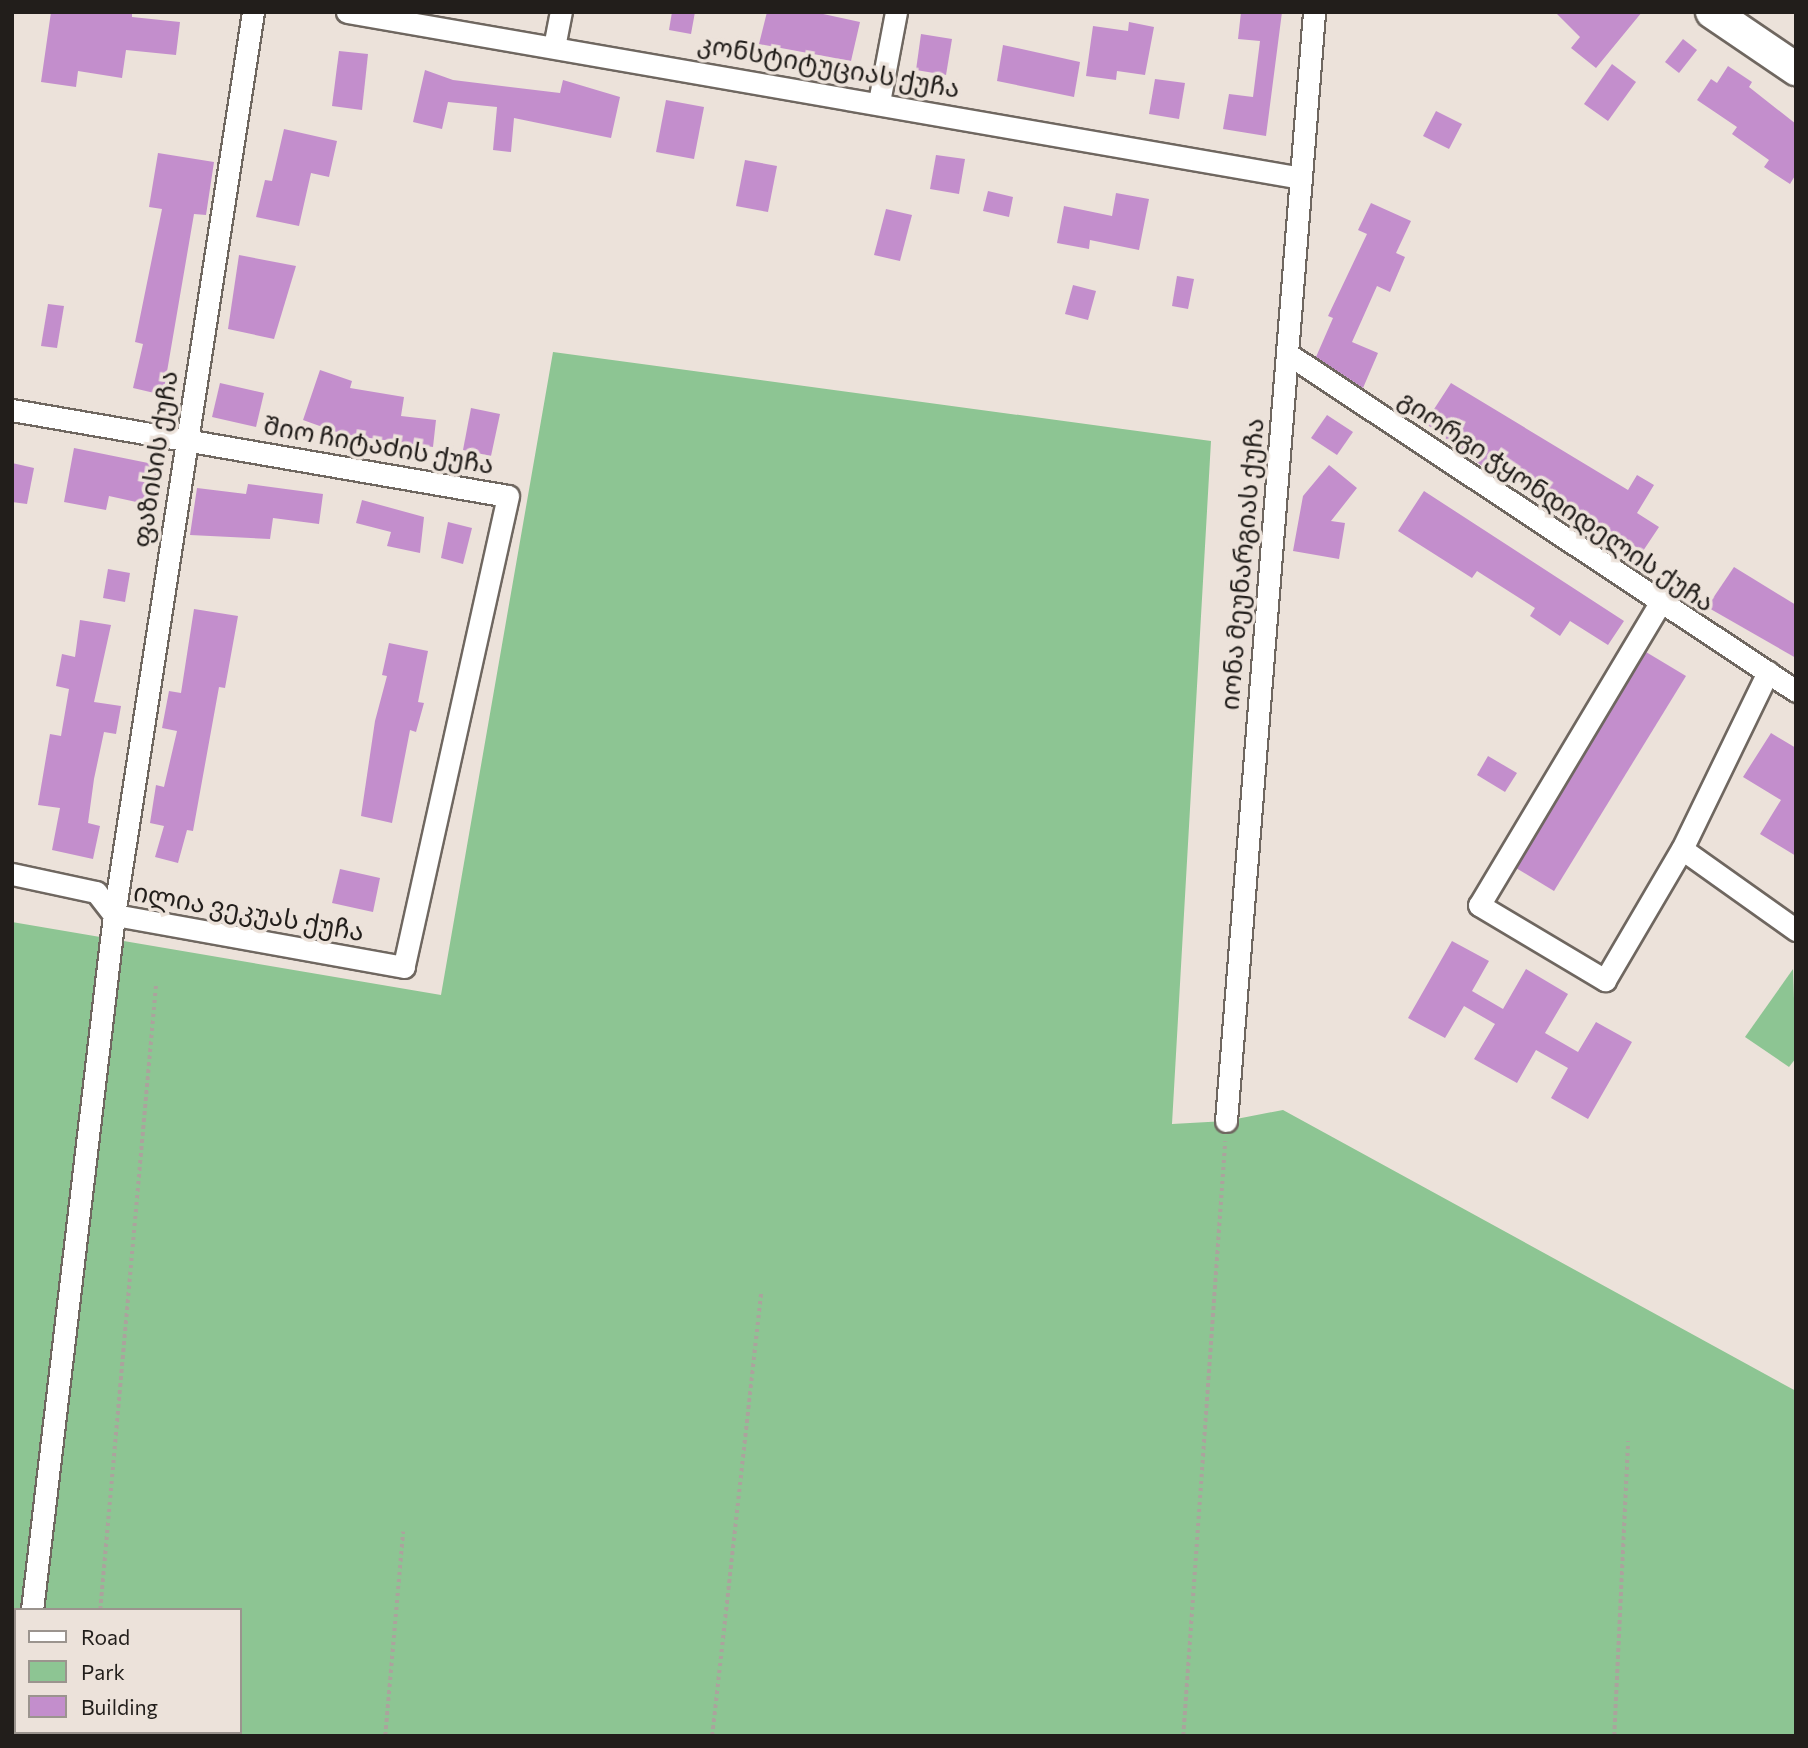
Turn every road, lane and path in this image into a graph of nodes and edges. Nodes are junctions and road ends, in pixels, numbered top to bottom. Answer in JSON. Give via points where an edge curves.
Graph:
{"nodes":[{"id":1,"x":253,"y":12,"type":"edge"},
{"id":2,"x":347,"y":12,"type":"edge"},
{"id":3,"x":561,"y":12,"type":"edge"},
{"id":4,"x":896,"y":12,"type":"edge"},
{"id":5,"x":1314,"y":12,"type":"edge"},
{"id":6,"x":1714,"y":13,"type":"edge"},
{"id":7,"x":554,"y":47,"type":"junction"},
{"id":8,"x":1796,"y":69,"type":"edge"},
{"id":9,"x":880,"y":102,"type":"junction"},
{"id":10,"x":1301,"y":178,"type":"junction"},
{"id":11,"x":1288,"y":354,"type":"junction"},
{"id":12,"x":12,"y":410,"type":"edge"},
{"id":13,"x":185,"y":438,"type":"junction"},
{"id":14,"x":1660,"y":603,"type":"junction"},
{"id":15,"x":1768,"y":672,"type":"junction"},
{"id":16,"x":1796,"y":691,"type":"edge"},
{"id":17,"x":1682,"y":849,"type":"junction"},
{"id":18,"x":12,"y":874,"type":"edge"},
{"id":19,"x":114,"y":915,"type":"junction"},
{"id":20,"x":1796,"y":930,"type":"edge"},
{"id":21,"x":404,"y":967,"type":"joint"},
{"id":22,"x":156,"y":982,"type":"dead end"},
{"id":23,"x":1226,"y":1121,"type":"joint"},
{"id":24,"x":761,"y":1292,"type":"dead end"},
{"id":25,"x":1628,"y":1441,"type":"dead end"},
{"id":26,"x":403,"y":1532,"type":"dead end"},
{"id":27,"x":32,"y":1608,"type":"edge"},
{"id":28,"x":100,"y":1608,"type":"edge"},
{"id":29,"x":386,"y":1736,"type":"edge"},
{"id":30,"x":712,"y":1736,"type":"edge"},
{"id":31,"x":1183,"y":1736,"type":"edge"},
{"id":32,"x":1614,"y":1736,"type":"edge"}],
"edges":[{"from":1,"to":13,"type":"street","name":"ფაზისის ქუჩა"},
{"from":2,"to":7,"type":"street","name":"კონსტიტუციას ქუჩა"},
{"from":3,"to":7,"type":"street"},
{"from":4,"to":9,"type":"street"},
{"from":5,"to":10,"type":"street","name":"იონა მეუნარგიას ქუჩა"},
{"from":6,"to":8,"type":"highway"},
{"from":7,"to":9,"type":"street","name":"კონსტიტუციას ქუჩა"},
{"from":9,"to":10,"type":"street","name":"კონსტიტუციას ქუჩა"},
{"from":10,"to":11,"type":"street","name":"იონა მეუნარგიას ქუჩა"},
{"from":11,"to":14,"type":"street","name":"გიორგი ჭყონდიდელის ქუჩა"},
{"from":11,"to":23,"type":"street","name":"იონა მეუნარგიას ქუჩა","via":[[1261,643]]},
{"from":12,"to":13,"type":"street","name":"შიო ჩიტაძის ქუჩა"},
{"from":13,"to":19,"type":"street","name":"ფაზისის ქუჩა"},
{"from":13,"to":21,"type":"street","name":"შიო ჩიტაძის ქუჩა","via":[[508,496]]},
{"from":14,"to":15,"type":"street","name":"გიორგი ჭყონდიდელის ქუჩა"},
{"from":14,"to":17,"type":"street","via":[[1479,905],[1605,980]]},
{"from":15,"to":16,"type":"street","name":"გიორგი ჭყონდიდელის ქუჩა"},
{"from":15,"to":17,"type":"street"},
{"from":17,"to":20,"type":"street"},
{"from":18,"to":19,"type":"street","name":"ილია ვეკუას ქუჩა","via":[[96,892]]},
{"from":19,"to":21,"type":"street","name":"ილია ვეკუას ქუჩა"},
{"from":19,"to":27,"type":"street","name":"ფაზისის ქუჩა"},
{"from":22,"to":28,"type":"path"},
{"from":23,"to":31,"type":"path"},
{"from":24,"to":30,"type":"path"},
{"from":25,"to":32,"type":"path"},
{"from":26,"to":29,"type":"path"}]}
